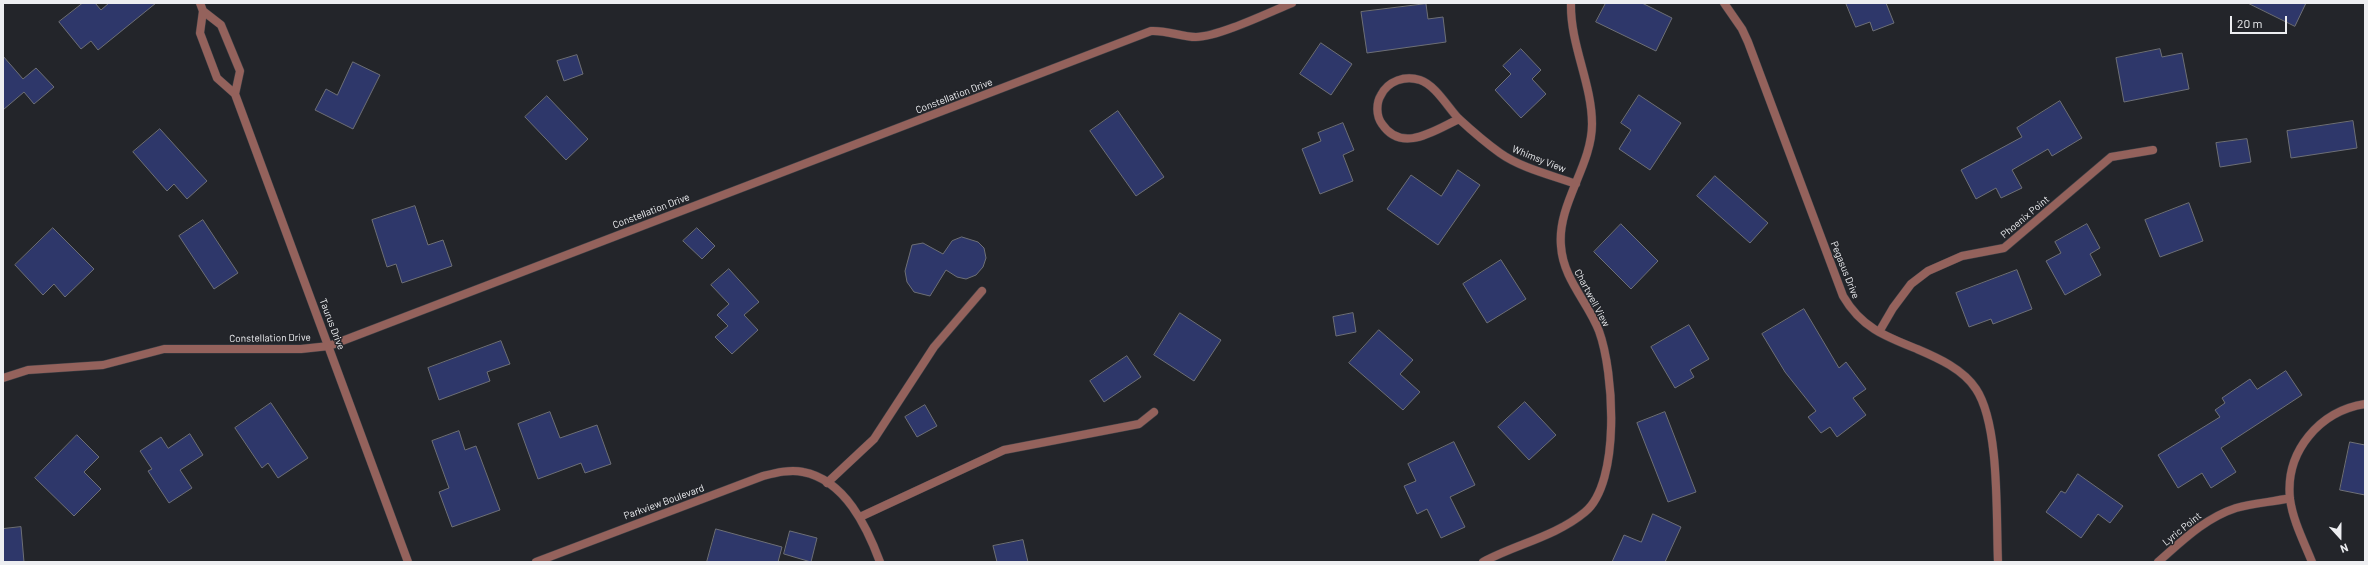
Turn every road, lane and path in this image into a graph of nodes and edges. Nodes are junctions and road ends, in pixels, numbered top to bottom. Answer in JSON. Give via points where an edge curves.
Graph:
{"nodes":[{"id":1,"x":200,"y":3,"type":"edge"},
{"id":2,"x":1292,"y":3,"type":"edge"},
{"id":3,"x":1571,"y":3,"type":"edge"},
{"id":4,"x":1724,"y":3,"type":"edge"},
{"id":5,"x":203,"y":12,"type":"junction"},
{"id":6,"x":235,"y":94,"type":"junction"},
{"id":7,"x":1459,"y":119,"type":"junction"},
{"id":8,"x":2153,"y":150,"type":"dead end"},
{"id":9,"x":1576,"y":184,"type":"junction"},
{"id":10,"x":982,"y":291,"type":"dead end"},
{"id":11,"x":1880,"y":332,"type":"junction"},
{"id":12,"x":329,"y":346,"type":"junction"},
{"id":13,"x":3,"y":378,"type":"edge"},
{"id":14,"x":2365,"y":404,"type":"edge"},
{"id":15,"x":1154,"y":412,"type":"dead end"},
{"id":16,"x":827,"y":483,"type":"junction"},
{"id":17,"x":2290,"y":498,"type":"junction"},
{"id":18,"x":860,"y":517,"type":"junction"},
{"id":19,"x":408,"y":562,"type":"edge"},
{"id":20,"x":536,"y":562,"type":"edge"},
{"id":21,"x":880,"y":562,"type":"edge"},
{"id":22,"x":1483,"y":562,"type":"edge"},
{"id":23,"x":1998,"y":562,"type":"edge"},
{"id":24,"x":2158,"y":562,"type":"edge"},
{"id":25,"x":2312,"y":562,"type":"edge"}],
"edges":[{"from":1,"to":5,"type":"street","name":"Taurus Drive"},
{"from":2,"to":12,"type":"street","name":"Constellation Drive","via":[[1211,35],[1196,37],[1162,30],[1151,31]]},
{"from":3,"to":9,"type":"street","name":"Chartwell View","via":[[1571,21],[1591,106],[1592,126],[1589,146]]},
{"from":4,"to":11,"type":"street","name":"Pegasus Drive","via":[[1748,42],[1843,296],[1859,320]]},
{"from":5,"to":6,"type":"street","name":"Taurus Drive","via":[[200,32],[217,78]]},
{"from":5,"to":6,"type":"street","via":[[221,25],[240,71]]},
{"from":6,"to":12,"type":"street","name":"Taurus Drive"},
{"from":7,"to":7,"type":"street","name":"Whimsy View","via":[[1430,86],[1421,80],[1410,78],[1389,85],[1379,99],[1377,110],[1380,122],[1386,130],[1395,137],[1406,139],[1414,139]]},
{"from":7,"to":9,"type":"street","name":"Whimsy View","via":[[1515,162]]},
{"from":8,"to":11,"type":"street","name":"Phoenix Point","via":[[2112,157],[2004,248],[1962,256],[1928,271],[1911,284],[1893,308]]},
{"from":9,"to":22,"type":"street","name":"Chartwell View","via":[[1561,231],[1561,246],[1569,279],[1598,329],[1606,350],[1611,442],[1607,470],[1597,497],[1586,511],[1572,522]]},
{"from":10,"to":16,"type":"street","via":[[934,347],[874,439]]},
{"from":11,"to":23,"type":"street","name":"Pegasus Drive","via":[[1955,368],[1976,389],[1983,401],[1992,439]]},
{"from":12,"to":13,"type":"street","name":"Constellation Drive","via":[[301,349],[164,349],[103,365],[28,370]]},
{"from":12,"to":19,"type":"street","name":"Taurus Drive"},
{"from":14,"to":17,"type":"street","via":[[2337,412],[2320,423],[2306,437],[2296,456]]},
{"from":15,"to":18,"type":"street","via":[[1139,424],[1004,450]]},
{"from":16,"to":18,"type":"street","via":[[847,500]]},
{"from":16,"to":20,"type":"street","name":"Parkview Boulevard","via":[[802,472],[763,476]]},
{"from":17,"to":24,"type":"street","name":"Lyric Point","via":[[2237,508],[2220,515],[2201,525]]},
{"from":17,"to":25,"type":"street","via":[[2294,519]]},
{"from":18,"to":21,"type":"street","via":[[869,532]]}]}
